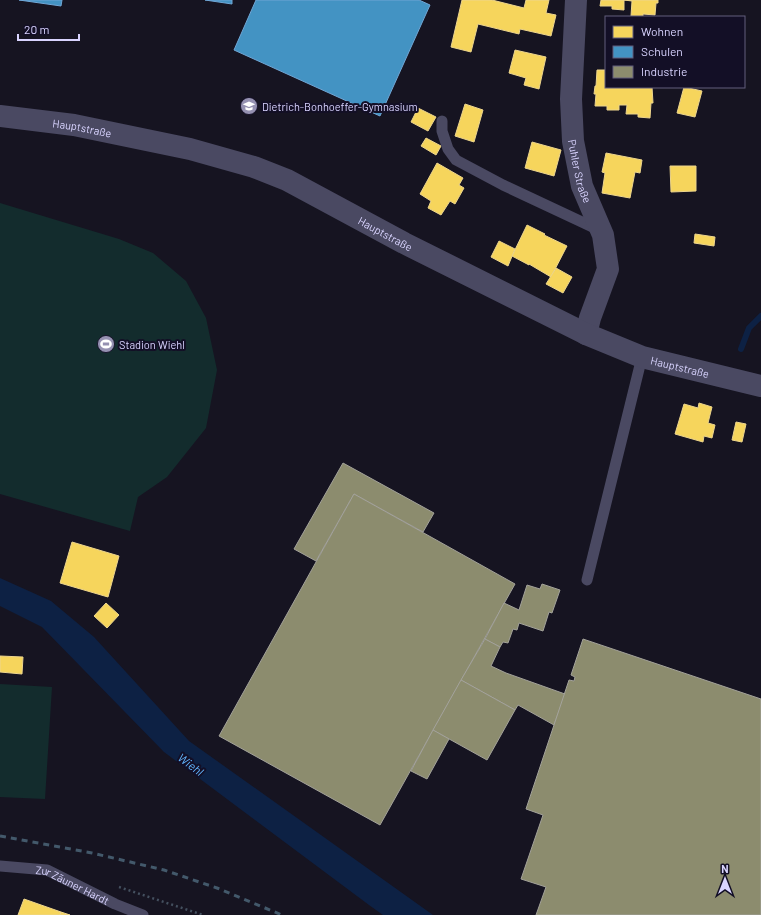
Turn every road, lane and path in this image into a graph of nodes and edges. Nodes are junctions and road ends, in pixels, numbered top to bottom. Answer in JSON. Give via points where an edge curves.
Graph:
{"nodes":[{"id":1,"x":576,"y":0,"type":"edge"},
{"id":2,"x":0,"y":116,"type":"edge"},
{"id":3,"x":442,"y":121,"type":"dead end"},
{"id":4,"x":601,"y":231,"type":"junction"},
{"id":5,"x":586,"y":334,"type":"junction"},
{"id":6,"x":642,"y":357,"type":"junction"},
{"id":7,"x":761,"y":386,"type":"edge"},
{"id":8,"x":586,"y":580,"type":"dead end"},
{"id":9,"x":0,"y":866,"type":"edge"},
{"id":10,"x":142,"y":915,"type":"edge"}],
"edges":[{"from":1,"to":4,"type":"street","name":"Puhler Straße","via":[[571,99],[573,141],[582,186]]},
{"from":2,"to":5,"type":"street","name":"Hauptstraße","via":[[74,125],[190,149],[287,180],[404,243]]},
{"from":3,"to":4,"type":"lane","via":[[442,131],[448,149],[456,160]]},
{"from":4,"to":5,"type":"street","name":"Puhler Straße","via":[[608,269]]},
{"from":5,"to":6,"type":"street","name":"Hauptstraße"},
{"from":6,"to":7,"type":"street","name":"Hauptstraße"},
{"from":6,"to":8,"type":"lane"},
{"from":9,"to":10,"type":"lane","name":"Zur Zäuner Hardt","via":[[47,870]]}]}
